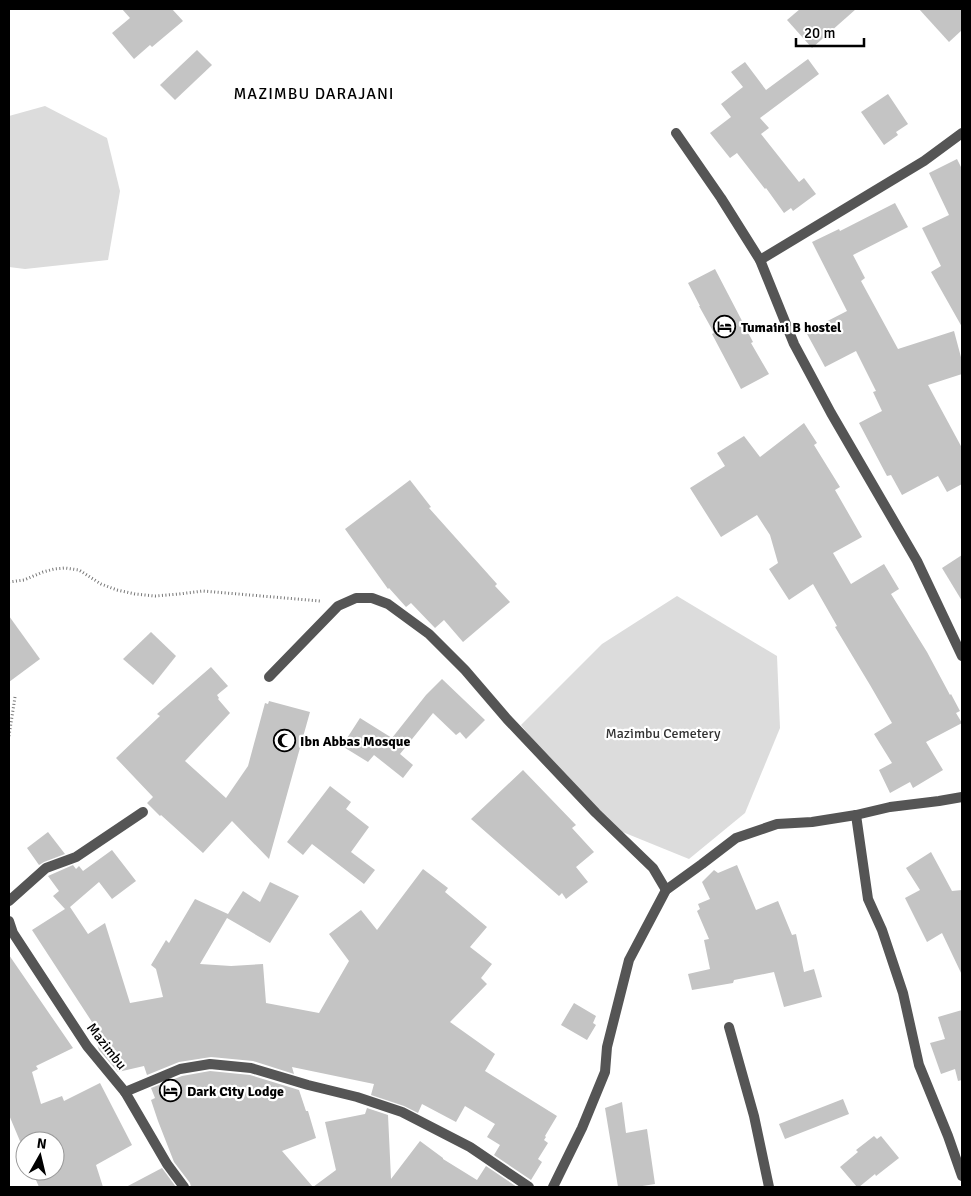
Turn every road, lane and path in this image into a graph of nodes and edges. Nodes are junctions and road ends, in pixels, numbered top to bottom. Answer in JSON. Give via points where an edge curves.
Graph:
{"nodes":[{"id":1,"x":676,"y":133,"type":"dead end"},
{"id":2,"x":962,"y":133,"type":"edge"},
{"id":3,"x":760,"y":260,"type":"junction"},
{"id":4,"x":9,"y":582,"type":"edge"},
{"id":5,"x":338,"y":606,"type":"junction"},
{"id":6,"x":962,"y":656,"type":"edge"},
{"id":7,"x":269,"y":677,"type":"dead end"},
{"id":8,"x":15,"y":697,"type":"dead end"},
{"id":9,"x":9,"y":736,"type":"edge"},
{"id":10,"x":962,"y":797,"type":"edge"},
{"id":11,"x":143,"y":812,"type":"dead end"},
{"id":12,"x":856,"y":815,"type":"junction"},
{"id":13,"x":666,"y":890,"type":"junction"},
{"id":14,"x":9,"y":901,"type":"edge"},
{"id":15,"x":9,"y":921,"type":"edge"},
{"id":16,"x":11,"y":935,"type":"edge"},
{"id":17,"x":729,"y":1027,"type":"dead end"},
{"id":18,"x":125,"y":1092,"type":"junction"},
{"id":19,"x":962,"y":1176,"type":"edge"},
{"id":20,"x":184,"y":1187,"type":"edge"},
{"id":21,"x":529,"y":1187,"type":"edge"},
{"id":22,"x":553,"y":1187,"type":"edge"},
{"id":23,"x":769,"y":1187,"type":"edge"}],
"edges":[{"from":1,"to":3,"type":"street"},
{"from":2,"to":3,"type":"street","via":[[924,161]]},
{"from":3,"to":6,"type":"street","via":[[794,344],[917,561]]},
{"from":4,"to":5,"type":"path","via":[[65,568],[79,570],[101,584],[135,594],[155,596],[203,591],[326,602]]},
{"from":5,"to":7,"type":"street"},
{"from":5,"to":13,"type":"street","via":[[356,598],[372,598],[388,604],[429,634],[596,813],[653,868]]},
{"from":8,"to":9,"type":"path"},
{"from":10,"to":12,"type":"street"},
{"from":11,"to":14,"type":"street","via":[[76,856],[46,868]]},
{"from":12,"to":13,"type":"street","via":[[777,824],[736,838]]},
{"from":12,"to":19,"type":"street","via":[[868,899],[903,993],[919,1065]]},
{"from":13,"to":22,"type":"street","via":[[629,960],[605,1072]]},
{"from":15,"to":16,"type":"street","name":"Mazimbu"},
{"from":16,"to":18,"type":"street","name":"Mazimbu","via":[[87,1046]]},
{"from":17,"to":23,"type":"street","via":[[754,1116]]},
{"from":18,"to":20,"type":"street","name":"Mazimbu"},
{"from":18,"to":21,"type":"street","via":[[180,1070],[210,1064],[251,1068],[402,1112],[470,1146]]}]}
